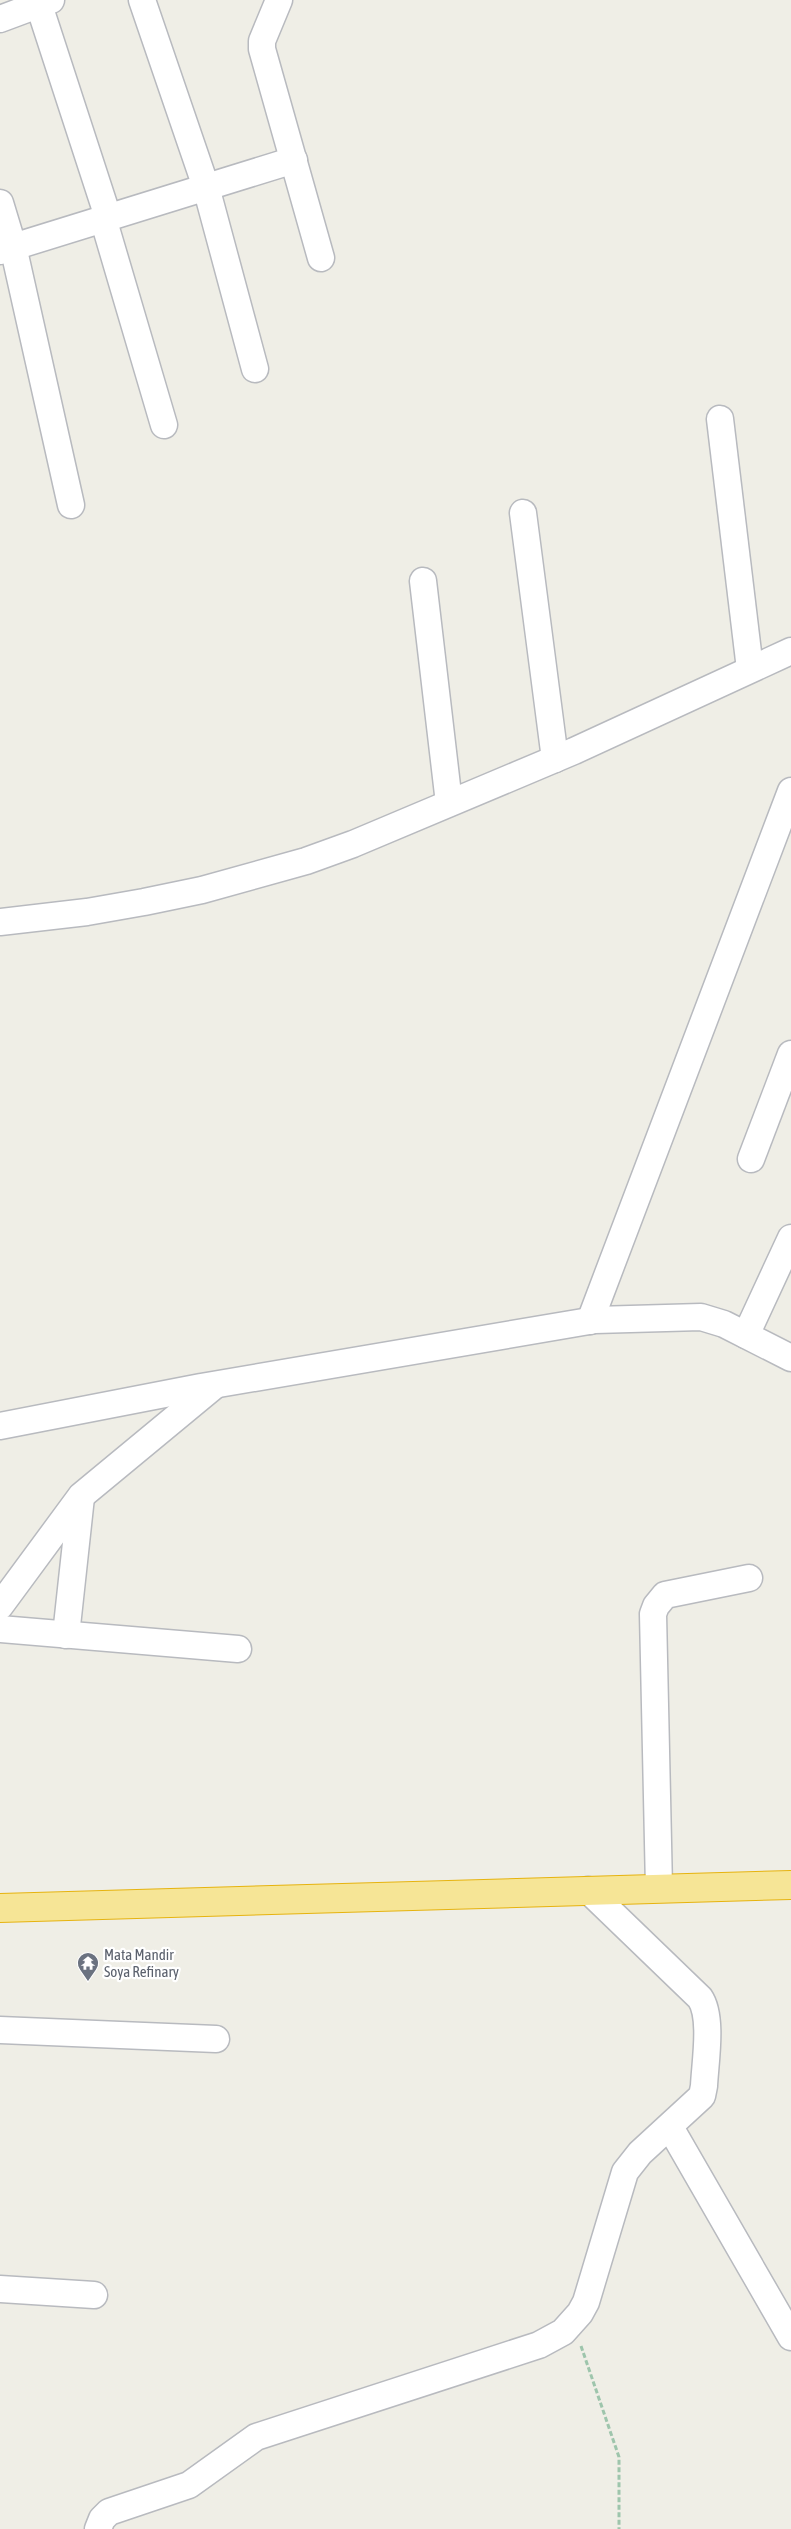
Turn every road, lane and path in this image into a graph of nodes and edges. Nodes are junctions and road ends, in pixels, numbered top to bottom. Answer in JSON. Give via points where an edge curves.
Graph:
{"nodes":[{"id":1,"x":142,"y":0,"type":"edge"},
{"id":2,"x":279,"y":0,"type":"edge"},
{"id":3,"x":45,"y":2,"type":"edge"},
{"id":4,"x":0,"y":19,"type":"edge"},
{"id":5,"x":294,"y":160,"type":"junction"},
{"id":6,"x":206,"y":187,"type":"junction"},
{"id":7,"x":0,"y":203,"type":"edge"},
{"id":8,"x":106,"y":218,"type":"junction"},
{"id":9,"x":7,"y":248,"type":"edge"},
{"id":10,"x":321,"y":258,"type":"dead end"},
{"id":11,"x":255,"y":369,"type":"dead end"},
{"id":12,"x":720,"y":419,"type":"dead end"},
{"id":13,"x":164,"y":425,"type":"dead end"},
{"id":14,"x":72,"y":505,"type":"dead end"},
{"id":15,"x":523,"y":512,"type":"dead end"},
{"id":16,"x":423,"y":581,"type":"dead end"},
{"id":17,"x":791,"y":651,"type":"edge"},
{"id":18,"x":750,"y":669,"type":"junction"},
{"id":19,"x":555,"y":759,"type":"junction"},
{"id":20,"x":791,"y":790,"type":"edge"},
{"id":21,"x":449,"y":803,"type":"junction"},
{"id":22,"x":0,"y":922,"type":"edge"},
{"id":23,"x":790,"y":1060,"type":"edge"},
{"id":24,"x":751,"y":1159,"type":"dead end"},
{"id":25,"x":791,"y":1238,"type":"edge"},
{"id":26,"x":590,"y":1321,"type":"junction"},
{"id":27,"x":746,"y":1335,"type":"junction"},
{"id":28,"x":791,"y":1358,"type":"edge"},
{"id":29,"x":217,"y":1384,"type":"junction"},
{"id":30,"x":0,"y":1426,"type":"edge"},
{"id":31,"x":81,"y":1496,"type":"junction"},
{"id":32,"x":749,"y":1578,"type":"dead end"},
{"id":33,"x":0,"y":1606,"type":"edge"},
{"id":34,"x":0,"y":1629,"type":"edge"},
{"id":35,"x":66,"y":1635,"type":"junction"},
{"id":36,"x":238,"y":1649,"type":"dead end"},
{"id":37,"x":791,"y":1885,"type":"edge"},
{"id":38,"x":659,"y":1888,"type":"junction"},
{"id":39,"x":588,"y":1890,"type":"junction"},
{"id":40,"x":0,"y":1908,"type":"edge"},
{"id":41,"x":0,"y":2030,"type":"edge"},
{"id":42,"x":216,"y":2039,"type":"dead end"},
{"id":43,"x":670,"y":2127,"type":"junction"},
{"id":44,"x":0,"y":2289,"type":"edge"},
{"id":45,"x":94,"y":2295,"type":"dead end"},
{"id":46,"x":573,"y":2324,"type":"junction"},
{"id":47,"x":791,"y":2337,"type":"edge"},
{"id":48,"x":98,"y":2529,"type":"edge"},
{"id":49,"x":618,"y":2529,"type":"edge"}],
"edges":[{"from":1,"to":6,"type":"street"},
{"from":2,"to":5,"type":"street","via":[[262,49]]},
{"from":3,"to":4,"type":"street"},
{"from":3,"to":8,"type":"street"},
{"from":5,"to":6,"type":"street"},
{"from":5,"to":10,"type":"street"},
{"from":6,"to":8,"type":"street"},
{"from":6,"to":11,"type":"street"},
{"from":7,"to":9,"type":"street"},
{"from":8,"to":9,"type":"street"},
{"from":8,"to":13,"type":"street"},
{"from":9,"to":14,"type":"street"},
{"from":12,"to":18,"type":"street"},
{"from":15,"to":19,"type":"street"},
{"from":16,"to":21,"type":"street"},
{"from":17,"to":18,"type":"street"},
{"from":18,"to":19,"type":"street"},
{"from":19,"to":21,"type":"street"},
{"from":20,"to":26,"type":"street"},
{"from":21,"to":22,"type":"street","via":[[353,844],[202,890],[88,912]]},
{"from":23,"to":24,"type":"street"},
{"from":25,"to":27,"type":"street"},
{"from":26,"to":27,"type":"street","via":[[693,1316],[716,1321]]},
{"from":26,"to":29,"type":"street"},
{"from":27,"to":28,"type":"street"},
{"from":29,"to":30,"type":"street"},
{"from":29,"to":31,"type":"street"},
{"from":31,"to":33,"type":"street"},
{"from":31,"to":35,"type":"street"},
{"from":32,"to":38,"type":"street","via":[[665,1595],[653,1614]]},
{"from":34,"to":35,"type":"street"},
{"from":35,"to":36,"type":"street"},
{"from":37,"to":38,"type":"highway"},
{"from":38,"to":39,"type":"highway"},
{"from":39,"to":40,"type":"highway"},
{"from":39,"to":43,"type":"street","via":[[700,1998],[706,2009],[703,2092]]},
{"from":41,"to":42,"type":"street"},
{"from":43,"to":46,"type":"street","via":[[640,2153],[625,2172],[586,2302]]},
{"from":43,"to":47,"type":"street"},
{"from":44,"to":45,"type":"street"},
{"from":46,"to":48,"type":"street","via":[[539,2345],[256,2437],[189,2485],[109,2512]]},
{"from":46,"to":49,"type":"path","via":[[619,2457]]}]}
